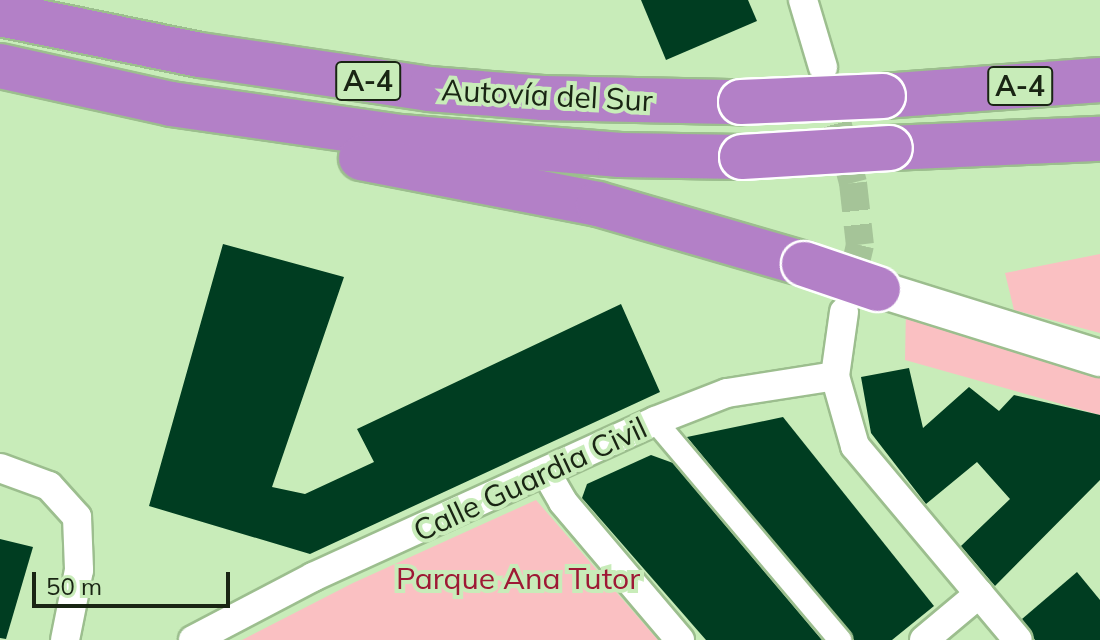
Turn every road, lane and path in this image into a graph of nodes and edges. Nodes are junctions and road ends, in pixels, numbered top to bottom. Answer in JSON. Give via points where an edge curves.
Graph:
{"nodes":[{"id":1,"x":803,"y":0,"type":"edge"},
{"id":2,"x":0,"y":14,"type":"edge"},
{"id":3,"x":1100,"y":58,"type":"edge"},
{"id":4,"x":0,"y":66,"type":"edge"},
{"id":5,"x":823,"y":67,"type":"tunnel mouth"},
{"id":6,"x":1100,"y":80,"type":"edge"},
{"id":7,"x":940,"y":92,"type":"junction"},
{"id":8,"x":171,"y":104,"type":"junction"},
{"id":9,"x":1100,"y":139,"type":"edge"},
{"id":10,"x":861,"y":300,"type":"junction"},
{"id":11,"x":1100,"y":358,"type":"edge"},
{"id":12,"x":835,"y":376,"type":"junction"},
{"id":13,"x":655,"y":421,"type":"junction"},
{"id":14,"x":0,"y":468,"type":"edge"},
{"id":15,"x":547,"y":474,"type":"junction"},
{"id":16,"x":979,"y":594,"type":"junction"},
{"id":17,"x":65,"y":640,"type":"edge"},
{"id":18,"x":193,"y":640,"type":"edge"},
{"id":19,"x":680,"y":640,"type":"edge"},
{"id":20,"x":840,"y":640,"type":"edge"},
{"id":21,"x":924,"y":640,"type":"edge"},
{"id":22,"x":1018,"y":640,"type":"edge"}],
"edges":[{"from":1,"to":5,"type":"street"},
{"from":2,"to":7,"type":"highway","name":"Autovía del Sur","number":"A-4","bridge":true,"via":[[200,55],[429,89],[543,98],[741,102]]},
{"from":3,"to":7,"type":"highway"},
{"from":4,"to":8,"type":"highway","name":"Autovía del Sur","number":"A-4"},
{"from":6,"to":7,"type":"highway","name":"Autovía del Sur","number":"A-4"},
{"from":8,"to":9,"type":"highway","name":"Autovía del Sur","number":"A-4","bridge":true,"via":[[401,137],[620,155],[742,157]]},
{"from":8,"to":10,"type":"highway","bridge":true,"via":[[257,137],[598,204],[804,264]]},
{"from":10,"to":11,"type":"street"},
{"from":10,"to":12,"type":"street"},
{"from":12,"to":13,"type":"street","name":"Calle Guardia Civil","via":[[727,393]]},
{"from":12,"to":16,"type":"street","via":[[855,446]]},
{"from":13,"to":15,"type":"street","name":"Calle Guardia Civil"},
{"from":13,"to":20,"type":"street"},
{"from":14,"to":17,"type":"street","via":[[49,486],[77,517],[79,570]]},
{"from":15,"to":18,"type":"street","name":"Calle Guardia Civil","via":[[313,577]]},
{"from":15,"to":19,"type":"street","via":[[563,502]]},
{"from":16,"to":21,"type":"street"},
{"from":16,"to":22,"type":"street"}]}
